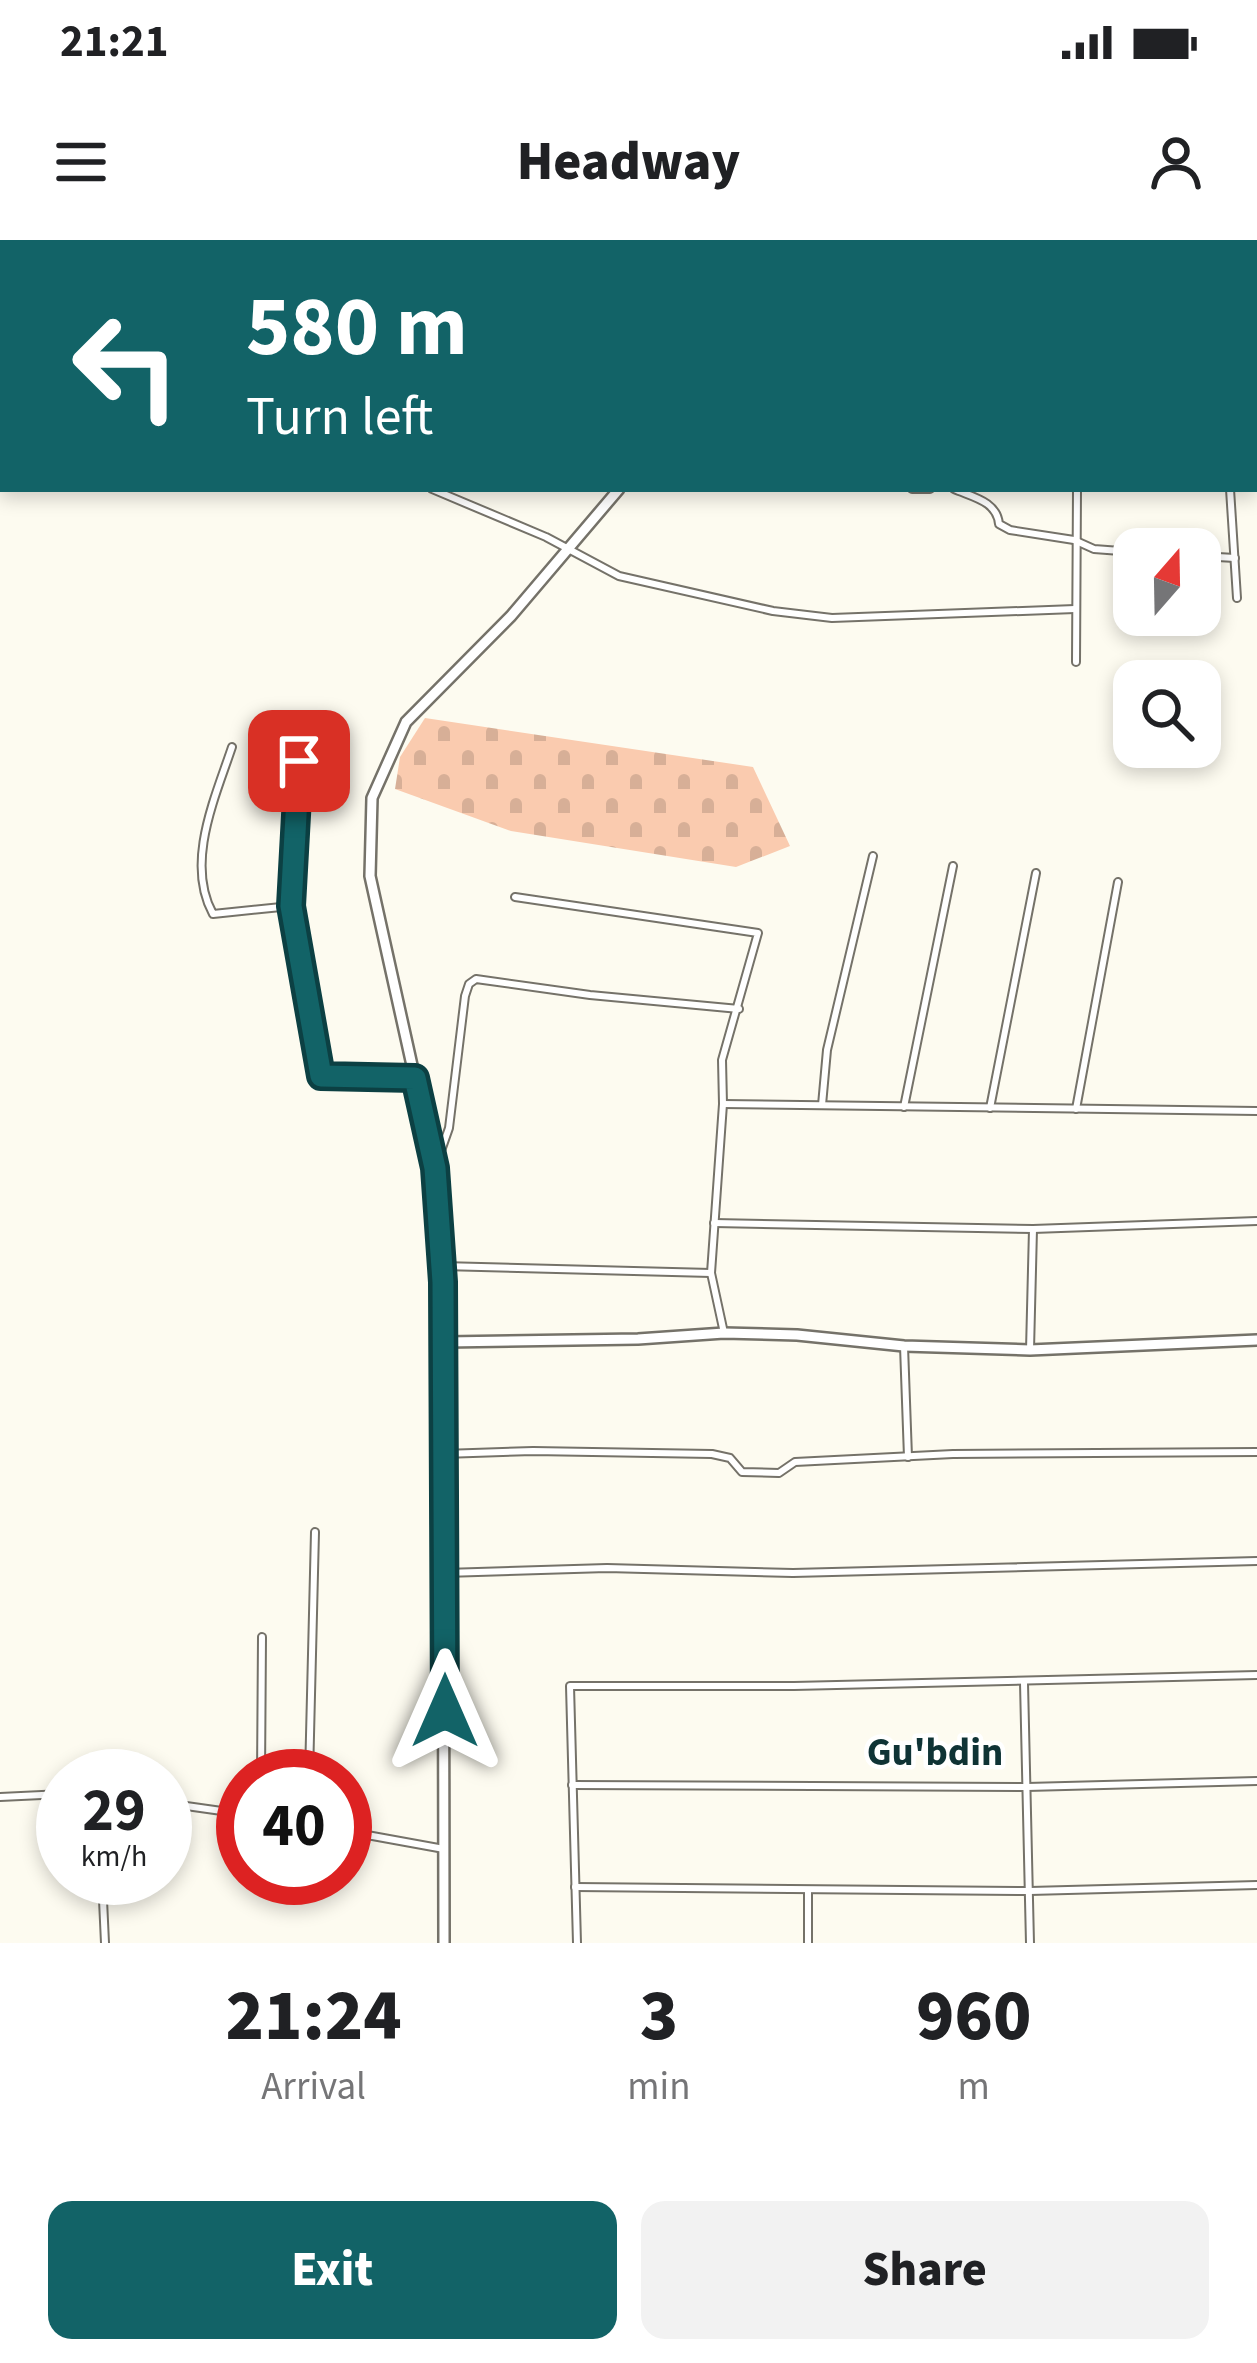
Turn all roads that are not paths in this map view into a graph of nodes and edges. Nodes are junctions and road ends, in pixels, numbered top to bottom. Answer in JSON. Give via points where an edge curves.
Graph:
{"nodes":[{"id":1,"x":439,"y":492,"type":"edge"},
{"id":2,"x":617,"y":492,"type":"edge"},
{"id":3,"x":961,"y":492,"type":"edge"},
{"id":4,"x":1077,"y":492,"type":"edge"},
{"id":5,"x":1230,"y":492,"type":"edge"},
{"id":6,"x":1075,"y":540,"type":"junction"},
{"id":7,"x":569,"y":550,"type":"junction"},
{"id":8,"x":1113,"y":550,"type":"edge"},
{"id":9,"x":1221,"y":557,"type":"edge"},
{"id":10,"x":1234,"y":558,"type":"junction"},
{"id":11,"x":1237,"y":598,"type":"dead end"},
{"id":12,"x":1076,"y":609,"type":"junction"},
{"id":13,"x":1076,"y":662,"type":"dead end"},
{"id":14,"x":232,"y":747,"type":"dead end"},
{"id":15,"x":299,"y":761,"type":"dead end"},
{"id":16,"x":873,"y":856,"type":"dead end"},
{"id":17,"x":953,"y":866,"type":"dead end"},
{"id":18,"x":1036,"y":873,"type":"dead end"},
{"id":19,"x":1118,"y":882,"type":"dead end"},
{"id":20,"x":514,"y":897,"type":"dead end"},
{"id":21,"x":291,"y":906,"type":"junction"},
{"id":22,"x":739,"y":1009,"type":"junction"},
{"id":23,"x":415,"y":1078,"type":"junction"},
{"id":24,"x":723,"y":1104,"type":"junction"},
{"id":25,"x":822,"y":1106,"type":"junction"},
{"id":26,"x":904,"y":1106,"type":"junction"},
{"id":27,"x":990,"y":1108,"type":"junction"},
{"id":28,"x":1076,"y":1108,"type":"junction"},
{"id":29,"x":1257,"y":1111,"type":"edge"},
{"id":30,"x":435,"y":1168,"type":"junction"},
{"id":31,"x":1257,"y":1221,"type":"edge"},
{"id":32,"x":714,"y":1223,"type":"junction"},
{"id":33,"x":1033,"y":1229,"type":"junction"},
{"id":34,"x":442,"y":1266,"type":"junction"},
{"id":35,"x":711,"y":1273,"type":"junction"},
{"id":36,"x":724,"y":1333,"type":"junction"},
{"id":37,"x":1257,"y":1340,"type":"edge"},
{"id":38,"x":446,"y":1342,"type":"junction"},
{"id":39,"x":904,"y":1346,"type":"junction"},
{"id":40,"x":1030,"y":1350,"type":"junction"},
{"id":41,"x":1257,"y":1452,"type":"edge"},
{"id":42,"x":443,"y":1454,"type":"junction"},
{"id":43,"x":908,"y":1457,"type":"junction"},
{"id":44,"x":315,"y":1532,"type":"dead end"},
{"id":45,"x":1257,"y":1561,"type":"edge"},
{"id":46,"x":445,"y":1573,"type":"junction"},
{"id":47,"x":262,"y":1637,"type":"dead end"},
{"id":48,"x":1257,"y":1675,"type":"edge"},
{"id":49,"x":1024,"y":1682,"type":"junction"},
{"id":50,"x":261,"y":1749,"type":"edge"},
{"id":51,"x":310,"y":1749,"type":"edge"},
{"id":52,"x":1257,"y":1781,"type":"edge"},
{"id":53,"x":572,"y":1785,"type":"junction"},
{"id":54,"x":1027,"y":1787,"type":"junction"},
{"id":55,"x":36,"y":1795,"type":"edge"},
{"id":56,"x":0,"y":1797,"type":"edge"},
{"id":57,"x":372,"y":1836,"type":"edge"},
{"id":58,"x":444,"y":1849,"type":"junction"},
{"id":59,"x":1257,"y":1885,"type":"edge"},
{"id":60,"x":575,"y":1887,"type":"junction"},
{"id":61,"x":808,"y":1890,"type":"junction"},
{"id":62,"x":1030,"y":1891,"type":"junction"},
{"id":63,"x":103,"y":1905,"type":"edge"},
{"id":64,"x":105,"y":1943,"type":"edge"},
{"id":65,"x":444,"y":1943,"type":"edge"},
{"id":66,"x":577,"y":1943,"type":"edge"},
{"id":67,"x":808,"y":1943,"type":"edge"},
{"id":68,"x":1030,"y":1943,"type":"edge"}],
"edges":[{"from":1,"to":7,"type":"street"},
{"from":2,"to":7,"type":"street"},
{"from":3,"to":6,"type":"street","via":[[988,503],[1010,530]]},
{"from":4,"to":6,"type":"street"},
{"from":5,"to":10,"type":"street"},
{"from":6,"to":8,"type":"street"},
{"from":6,"to":12,"type":"street"},
{"from":7,"to":12,"type":"street","via":[[619,576],[679,592],[832,618]]},
{"from":7,"to":23,"type":"street","via":[[406,722],[372,798],[370,876]]},
{"from":9,"to":10,"type":"street"},
{"from":10,"to":11,"type":"street"},
{"from":12,"to":13,"type":"street"},
{"from":14,"to":21,"type":"street","via":[[204,829],[202,895],[213,914]]},
{"from":15,"to":21,"type":"street"},
{"from":16,"to":25,"type":"street","via":[[827,1051]]},
{"from":17,"to":26,"type":"street"},
{"from":18,"to":27,"type":"street"},
{"from":19,"to":28,"type":"street"},
{"from":20,"to":22,"type":"street","via":[[758,933]]},
{"from":21,"to":23,"type":"street","via":[[321,1076]]},
{"from":22,"to":24,"type":"street","via":[[722,1060]]},
{"from":22,"to":30,"type":"street","via":[[476,979],[465,996],[449,1128]]},
{"from":23,"to":30,"type":"street"},
{"from":24,"to":25,"type":"street"},
{"from":24,"to":32,"type":"street"},
{"from":25,"to":26,"type":"street"},
{"from":26,"to":27,"type":"street"},
{"from":27,"to":28,"type":"street"},
{"from":28,"to":29,"type":"street"},
{"from":30,"to":34,"type":"street"},
{"from":31,"to":33,"type":"street"},
{"from":32,"to":33,"type":"street"},
{"from":32,"to":35,"type":"street"},
{"from":33,"to":40,"type":"street"},
{"from":34,"to":35,"type":"street"},
{"from":34,"to":38,"type":"street"},
{"from":35,"to":36,"type":"street"},
{"from":36,"to":38,"type":"street"},
{"from":36,"to":39,"type":"street"},
{"from":37,"to":40,"type":"street"},
{"from":38,"to":42,"type":"street"},
{"from":39,"to":40,"type":"street"},
{"from":39,"to":43,"type":"street"},
{"from":41,"to":43,"type":"street"},
{"from":42,"to":43,"type":"street","via":[[712,1454],[742,1472],[779,1473],[795,1462]]},
{"from":42,"to":46,"type":"street"},
{"from":44,"to":51,"type":"street"},
{"from":45,"to":46,"type":"street"},
{"from":46,"to":58,"type":"street"},
{"from":47,"to":50,"type":"street"},
{"from":48,"to":49,"type":"street"},
{"from":49,"to":53,"type":"street","via":[[569,1686]]},
{"from":49,"to":54,"type":"street"},
{"from":52,"to":54,"type":"street"},
{"from":53,"to":54,"type":"street"},
{"from":53,"to":60,"type":"street"},
{"from":54,"to":62,"type":"street"},
{"from":55,"to":56,"type":"street"},
{"from":57,"to":58,"type":"street"},
{"from":58,"to":65,"type":"street"},
{"from":59,"to":62,"type":"street"},
{"from":60,"to":61,"type":"street"},
{"from":60,"to":66,"type":"street"},
{"from":61,"to":62,"type":"street"},
{"from":61,"to":67,"type":"street"},
{"from":62,"to":68,"type":"street"},
{"from":63,"to":64,"type":"street"}]}
